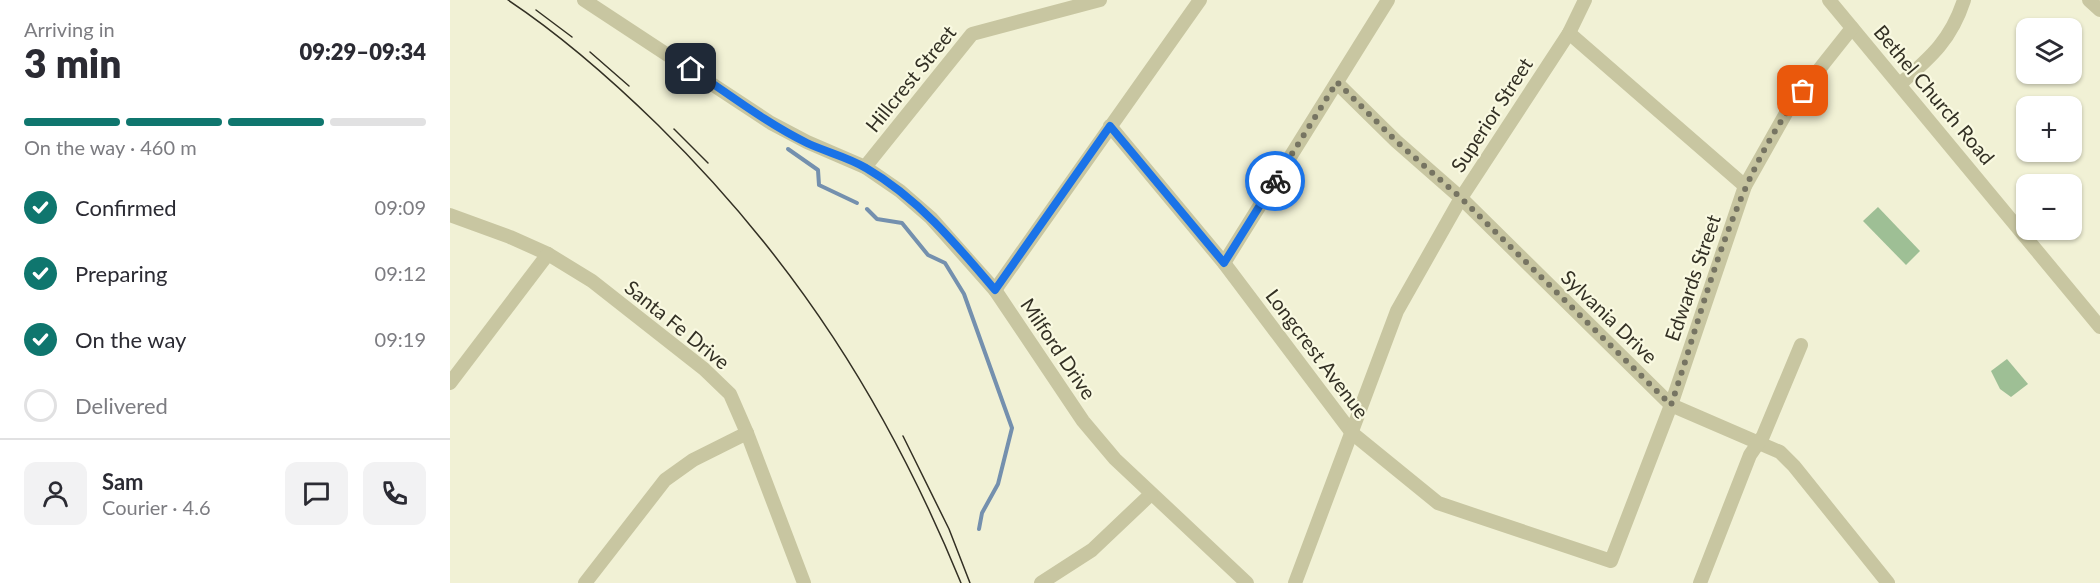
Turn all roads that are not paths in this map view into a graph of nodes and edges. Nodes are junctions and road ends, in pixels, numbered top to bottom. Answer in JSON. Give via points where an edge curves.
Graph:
{"nodes":[{"id":1,"x":584,"y":0,"type":"edge"},
{"id":2,"x":1100,"y":0,"type":"edge"},
{"id":3,"x":1200,"y":0,"type":"edge"},
{"id":4,"x":1388,"y":0,"type":"edge"},
{"id":5,"x":1585,"y":0,"type":"edge"},
{"id":6,"x":1828,"y":0,"type":"edge"},
{"id":7,"x":1964,"y":0,"type":"edge"},
{"id":8,"x":2088,"y":0,"type":"edge"},
{"id":9,"x":2100,"y":10,"type":"edge"},
{"id":10,"x":1852,"y":28,"type":"junction"},
{"id":11,"x":1569,"y":33,"type":"junction"},
{"id":12,"x":1337,"y":82,"type":"junction"},
{"id":13,"x":1900,"y":84,"type":"junction"},
{"id":14,"x":1110,"y":126,"type":"junction"},
{"id":15,"x":865,"y":167,"type":"junction"},
{"id":16,"x":1745,"y":186,"type":"junction"},
{"id":17,"x":1461,"y":198,"type":"junction"},
{"id":18,"x":450,"y":216,"type":"edge"},
{"id":19,"x":548,"y":254,"type":"junction"},
{"id":20,"x":1224,"y":263,"type":"junction"},
{"id":21,"x":995,"y":290,"type":"junction"},
{"id":22,"x":2100,"y":327,"type":"edge"},
{"id":23,"x":1801,"y":345,"type":"dead end"},
{"id":24,"x":450,"y":382,"type":"edge"},
{"id":25,"x":1671,"y":405,"type":"junction"},
{"id":26,"x":747,"y":433,"type":"junction"},
{"id":27,"x":1352,"y":433,"type":"junction"},
{"id":28,"x":1760,"y":442,"type":"junction"},
{"id":29,"x":1151,"y":494,"type":"junction"},
{"id":30,"x":1611,"y":561,"type":"joint"},
{"id":31,"x":585,"y":583,"type":"edge"},
{"id":32,"x":804,"y":583,"type":"edge"},
{"id":33,"x":1041,"y":583,"type":"edge"},
{"id":34,"x":1247,"y":583,"type":"edge"},
{"id":35,"x":1295,"y":583,"type":"edge"},
{"id":36,"x":1700,"y":583,"type":"edge"},
{"id":37,"x":1888,"y":583,"type":"edge"}],
"edges":[{"from":1,"to":15,"type":"street","name":"Milford Drive","via":[[771,123]]},
{"from":2,"to":15,"type":"street","name":"Hillcrest Street","via":[[972,34]]},
{"from":3,"to":14,"type":"street"},
{"from":4,"to":12,"type":"street"},
{"from":5,"to":11,"type":"street","name":"Superior Street"},
{"from":6,"to":10,"type":"street","name":"Bethel Church Road"},
{"from":7,"to":13,"type":"street","via":[[1957,23],[1945,42]]},
{"from":8,"to":9,"type":"street"},
{"from":10,"to":13,"type":"street","name":"Bethel Church Road"},
{"from":10,"to":16,"type":"street","name":"Edwards Street","via":[[1790,106]]},
{"from":11,"to":16,"type":"street"},
{"from":11,"to":17,"type":"street","name":"Superior Street"},
{"from":12,"to":17,"type":"street","name":"Sylvania Drive"},
{"from":12,"to":20,"type":"street"},
{"from":13,"to":22,"type":"street","name":"Bethel Church Road"},
{"from":14,"to":20,"type":"street","name":"Longcrest Avenue"},
{"from":14,"to":21,"type":"street"},
{"from":15,"to":21,"type":"street","name":"Milford Drive","via":[[931,218]]},
{"from":16,"to":25,"type":"street","name":"Edwards Street"},
{"from":17,"to":25,"type":"street","name":"Sylvania Drive"},
{"from":17,"to":27,"type":"street","name":"Superior Street","via":[[1397,311]]},
{"from":18,"to":19,"type":"street","name":"Santa Fe Drive"},
{"from":19,"to":24,"type":"street"},
{"from":19,"to":26,"type":"street","name":"Santa Fe Drive","via":[[592,281],[704,369],[730,394]]},
{"from":20,"to":27,"type":"street","name":"Longcrest Avenue"},
{"from":21,"to":29,"type":"street","name":"Milford Drive","via":[[1083,421]]},
{"from":23,"to":28,"type":"street"},
{"from":25,"to":28,"type":"street","name":"Sylvania Drive"},
{"from":25,"to":30,"type":"street","name":"Edwards Street"},
{"from":26,"to":31,"type":"street","via":[[693,460],[665,480]]},
{"from":26,"to":32,"type":"street","name":"Santa Fe Drive"},
{"from":27,"to":30,"type":"street","name":"Longcrest Avenue","via":[[1438,503]]},
{"from":27,"to":35,"type":"street","name":"Superior Street"},
{"from":28,"to":36,"type":"street","via":[[1750,455]]},
{"from":28,"to":37,"type":"street","name":"Sylvania Drive","via":[[1780,452],[1794,466]]},
{"from":29,"to":33,"type":"street","via":[[1092,550]]},
{"from":29,"to":34,"type":"street","name":"Milford Drive"}]}
